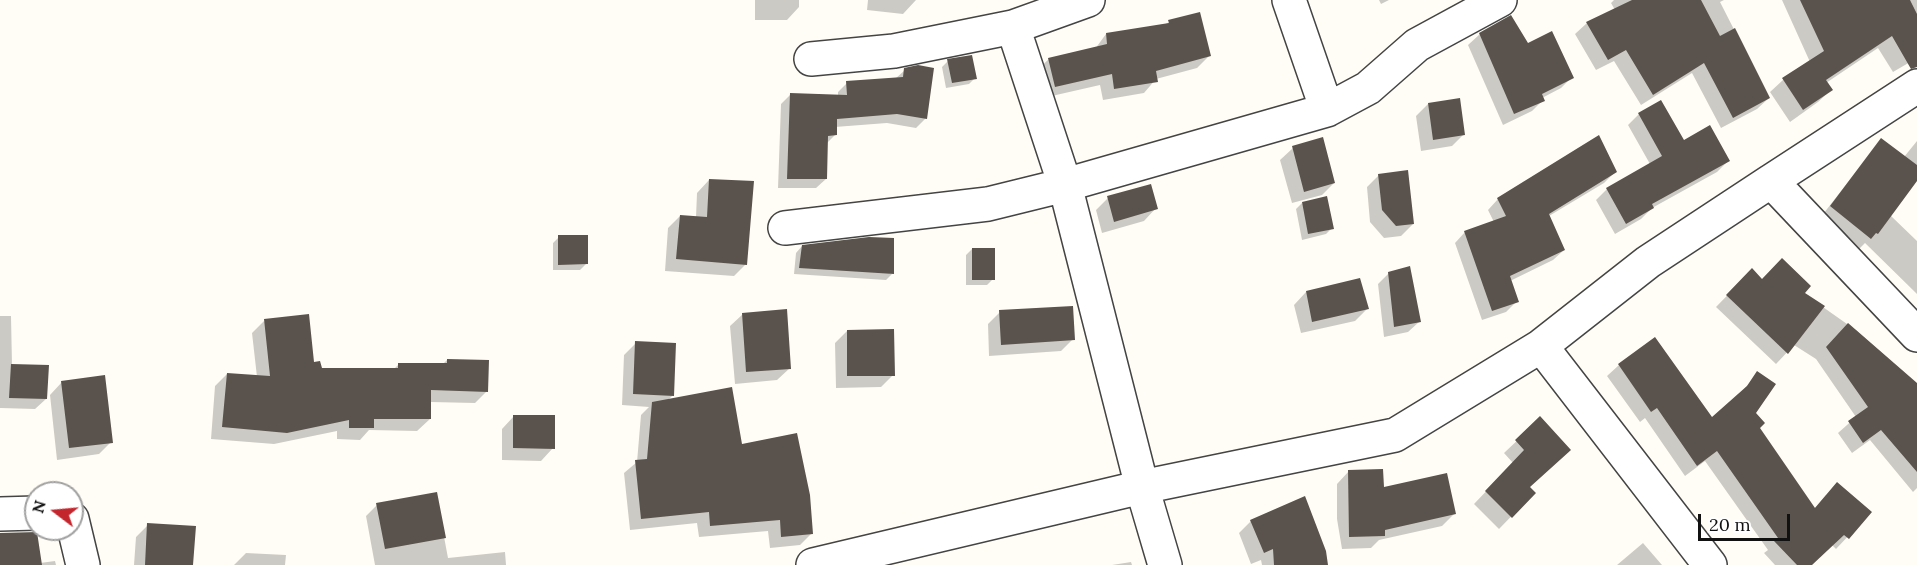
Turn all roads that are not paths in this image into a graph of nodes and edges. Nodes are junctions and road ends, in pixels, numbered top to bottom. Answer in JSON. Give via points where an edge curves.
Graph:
{"nodes":[{"id":1,"x":1088,"y":0,"type":"edge"},
{"id":2,"x":1288,"y":0,"type":"edge"},
{"id":3,"x":1500,"y":0,"type":"edge"},
{"id":4,"x":1013,"y":27,"type":"junction"},
{"id":5,"x":811,"y":59,"type":"dead end"},
{"id":6,"x":1917,"y":86,"type":"edge"},
{"id":7,"x":1327,"y":110,"type":"junction"},
{"id":8,"x":1771,"y":181,"type":"junction"},
{"id":9,"x":1065,"y":185,"type":"junction"},
{"id":10,"x":785,"y":228,"type":"dead end"},
{"id":11,"x":1917,"y":334,"type":"edge"},
{"id":12,"x":1541,"y":346,"type":"junction"},
{"id":13,"x":1142,"y":487,"type":"junction"},
{"id":14,"x":24,"y":513,"type":"edge"},
{"id":15,"x":0,"y":514,"type":"edge"},
{"id":16,"x":77,"y":541,"type":"edge"},
{"id":17,"x":83,"y":565,"type":"edge"},
{"id":18,"x":813,"y":565,"type":"edge"},
{"id":19,"x":1165,"y":565,"type":"edge"},
{"id":20,"x":1710,"y":565,"type":"edge"}],
"edges":[{"from":1,"to":4,"type":"street"},
{"from":2,"to":7,"type":"street"},
{"from":3,"to":7,"type":"street","via":[[1417,45],[1368,88]]},
{"from":4,"to":5,"type":"street","via":[[894,51]]},
{"from":4,"to":9,"type":"street"},
{"from":6,"to":8,"type":"street"},
{"from":7,"to":9,"type":"street"},
{"from":8,"to":11,"type":"street"},
{"from":8,"to":12,"type":"street","via":[[1648,262]]},
{"from":9,"to":10,"type":"street","via":[[988,204]]},
{"from":9,"to":13,"type":"street"},
{"from":12,"to":13,"type":"street","via":[[1395,435]]},
{"from":12,"to":20,"type":"street"},
{"from":13,"to":18,"type":"street"},
{"from":13,"to":19,"type":"street"},
{"from":14,"to":15,"type":"street"},
{"from":16,"to":17,"type":"street"}]}
